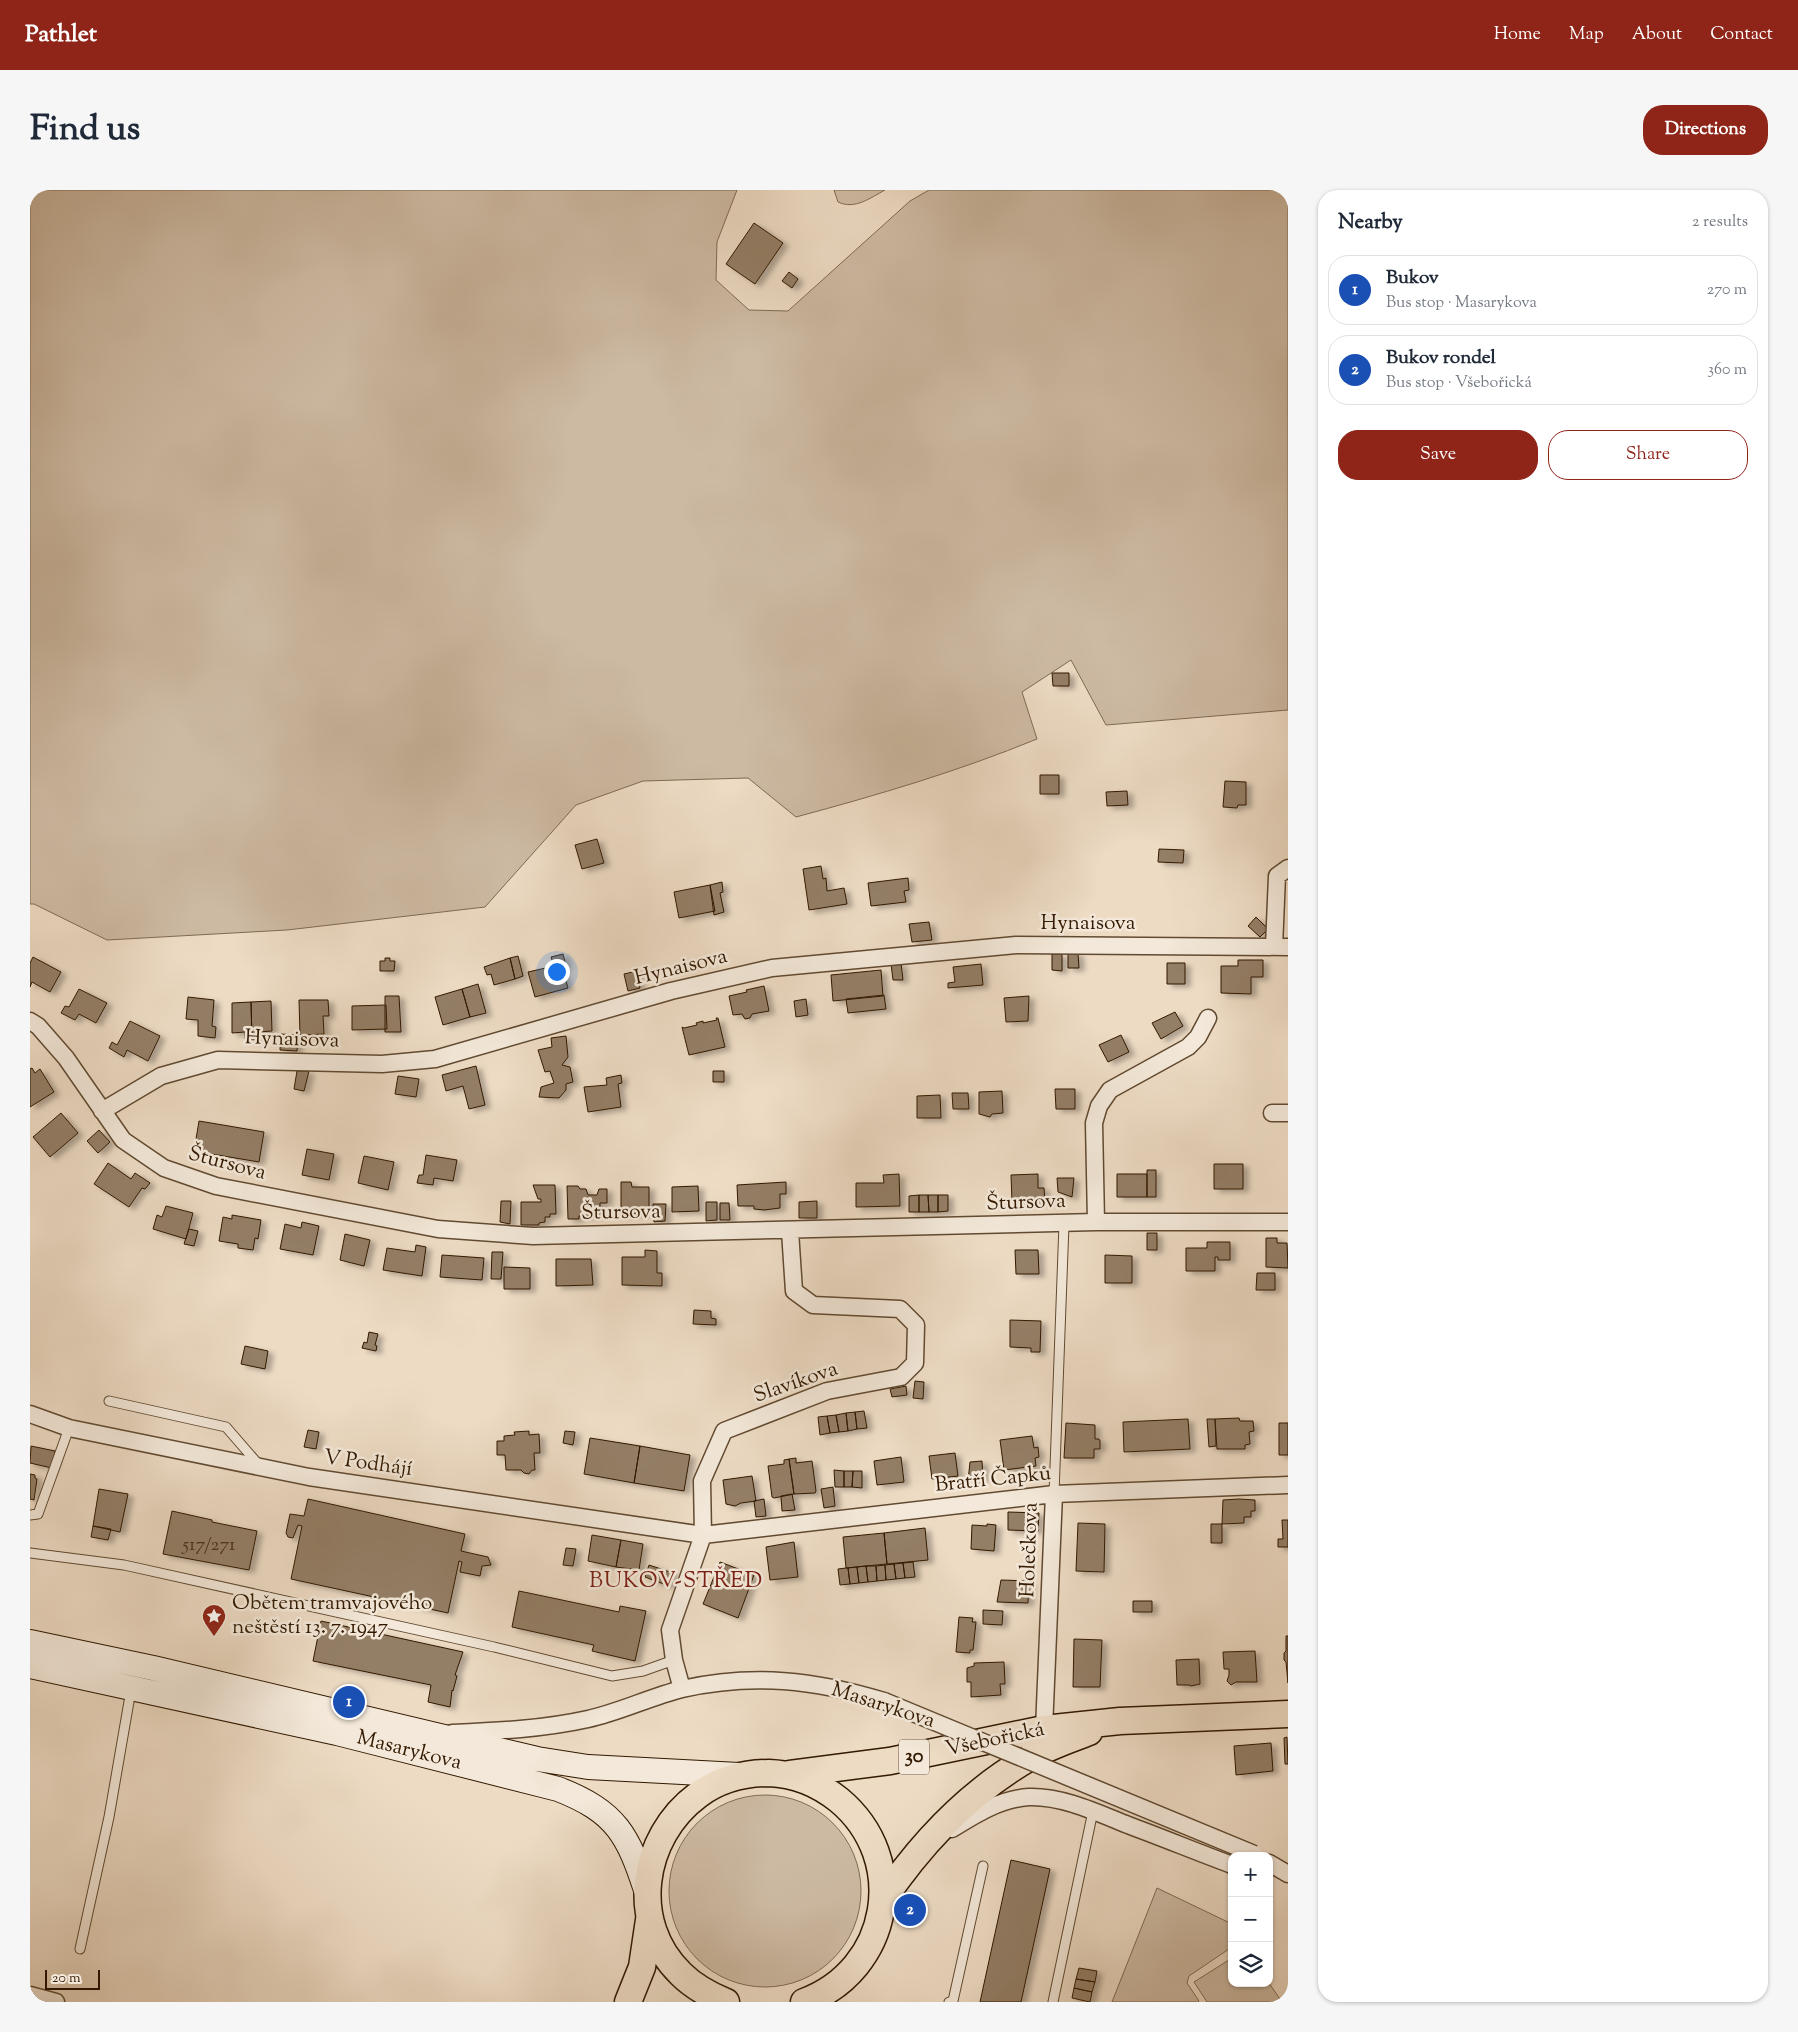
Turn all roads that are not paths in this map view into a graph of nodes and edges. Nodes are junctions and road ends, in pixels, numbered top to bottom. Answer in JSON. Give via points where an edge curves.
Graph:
{"nodes":[{"id":1,"x":1288,"y":868,"type":"edge"},
{"id":2,"x":1281,"y":947,"type":"edge"},
{"id":3,"x":1208,"y":1018,"type":"dead end"},
{"id":4,"x":30,"y":1021,"type":"edge"},
{"id":5,"x":102,"y":1111,"type":"junction"},
{"id":6,"x":1272,"y":1113,"type":"dead end"},
{"id":7,"x":1288,"y":1113,"type":"edge"},
{"id":8,"x":1096,"y":1222,"type":"junction"},
{"id":9,"x":1288,"y":1222,"type":"edge"},
{"id":10,"x":1064,"y":1224,"type":"junction"},
{"id":11,"x":790,"y":1231,"type":"junction"},
{"id":12,"x":109,"y":1401,"type":"dead end"},
{"id":13,"x":30,"y":1414,"type":"edge"},
{"id":14,"x":68,"y":1428,"type":"junction"},
{"id":15,"x":261,"y":1467,"type":"junction"},
{"id":16,"x":1288,"y":1485,"type":"edge"},
{"id":17,"x":1054,"y":1494,"type":"junction"},
{"id":18,"x":30,"y":1515,"type":"edge"},
{"id":19,"x":703,"y":1535,"type":"junction"},
{"id":20,"x":30,"y":1553,"type":"edge"},
{"id":21,"x":30,"y":1642,"type":"edge"},
{"id":22,"x":674,"y":1660,"type":"junction"},
{"id":23,"x":30,"y":1666,"type":"edge"},
{"id":24,"x":131,"y":1687,"type":"junction"},
{"id":25,"x":682,"y":1689,"type":"junction"},
{"id":26,"x":1288,"y":1714,"type":"edge"},
{"id":27,"x":1120,"y":1721,"type":"junction"},
{"id":28,"x":1044,"y":1729,"type":"junction"},
{"id":29,"x":431,"y":1734,"type":"junction"},
{"id":30,"x":782,"y":1774,"type":"junction"},
{"id":31,"x":744,"y":1775,"type":"junction"},
{"id":32,"x":1093,"y":1811,"type":"junction"},
{"id":33,"x":919,"y":1850,"type":"junction"},
{"id":34,"x":1248,"y":1852,"type":"edge"},
{"id":35,"x":1228,"y":1863,"type":"edge"},
{"id":36,"x":1273,"y":1865,"type":"edge"},
{"id":37,"x":983,"y":1866,"type":"dead end"},
{"id":38,"x":1288,"y":1874,"type":"edge"},
{"id":39,"x":1273,"y":1876,"type":"edge"},
{"id":40,"x":1288,"y":1879,"type":"edge"},
{"id":41,"x":882,"y":1901,"type":"junction"},
{"id":42,"x":648,"y":1905,"type":"junction"},
{"id":43,"x":80,"y":1949,"type":"dead end"},
{"id":44,"x":30,"y":1995,"type":"edge"},
{"id":45,"x":834,"y":1996,"type":"edge"},
{"id":46,"x":56,"y":2002,"type":"edge"},
{"id":47,"x":628,"y":2002,"type":"edge"},
{"id":48,"x":726,"y":2002,"type":"edge"},
{"id":49,"x":804,"y":2002,"type":"edge"},
{"id":50,"x":949,"y":2002,"type":"edge"},
{"id":51,"x":1053,"y":2002,"type":"edge"}],
"edges":[{"from":1,"to":2,"type":"street","via":[[1277,876]]},
{"from":2,"to":5,"type":"street","name":"Hynaisova","via":[[1016,945],[772,968],[671,990],[435,1059],[382,1064],[218,1060],[161,1076]]},
{"from":3,"to":8,"type":"street","via":[[1198,1037],[1188,1047],[1110,1090],[1099,1106],[1094,1123]]},
{"from":4,"to":5,"type":"street","name":"Štursova","via":[[66,1058]]},
{"from":5,"to":11,"type":"street","name":"Štursova","via":[[123,1140],[164,1168],[216,1186],[438,1229],[533,1236]]},
{"from":6,"to":7,"type":"street"},
{"from":8,"to":9,"type":"street","name":"Štursova"},
{"from":8,"to":10,"type":"street","name":"Štursova"},
{"from":10,"to":11,"type":"street","name":"Štursova"},
{"from":10,"to":17,"type":"lane","name":"Holečkova"},
{"from":11,"to":19,"type":"street","name":"Slavíkova","via":[[794,1291],[813,1305],[900,1309],[916,1325],[915,1364],[901,1376],[827,1391],[724,1431],[702,1481]]},
{"from":12,"to":15,"type":"lane","via":[[226,1427]]},
{"from":13,"to":14,"type":"street","name":"V Podhájí"},
{"from":14,"to":15,"type":"street","name":"V Podhájí"},
{"from":14,"to":18,"type":"lane","via":[[38,1514]]},
{"from":15,"to":19,"type":"street","name":"V Podhájí"},
{"from":16,"to":17,"type":"street","name":"Bratří Čapků"},
{"from":17,"to":19,"type":"street","name":"Bratří Čapků"},
{"from":17,"to":28,"type":"street","name":"Holečkova"},
{"from":19,"to":22,"type":"street","name":"Slavíkova","via":[[670,1630]]},
{"from":20,"to":22,"type":"lane","via":[[124,1565],[612,1676],[643,1671]]},
{"from":21,"to":29,"type":"street","name":"Masarykova"},
{"from":22,"to":25,"type":"street","name":"Slavíkova"},
{"from":23,"to":24,"type":"street","name":"Masarykova"},
{"from":24,"to":42,"type":"street","name":"Masarykova","via":[[445,1759],[532,1781],[581,1798],[601,1810],[629,1845]]},
{"from":24,"to":43,"type":"lane","via":[[109,1818]]},
{"from":25,"to":29,"type":"street","name":"Masarykova","via":[[563,1724]]},
{"from":25,"to":34,"type":"street","name":"Masarykova","bridge":true,"via":[[718,1683],[784,1680],[849,1691],[884,1702]]},
{"from":26,"to":27,"type":"main road","name":"Všebořická","number":"30"},
{"from":27,"to":28,"type":"main road","name":"Všebořická","number":"30"},
{"from":27,"to":33,"type":"main road","name":"Všebořická","number":"30","via":[[1030,1757],[998,1777],[970,1799]]},
{"from":28,"to":30,"type":"main road","name":"Všebořická","number":"30","via":[[890,1761]]},
{"from":29,"to":31,"type":"street","name":"Masarykova","via":[[537,1759],[588,1767]]},
{"from":30,"to":31,"type":"main road","number":"30"},
{"from":30,"to":41,"type":"main road","number":"30","via":[[812,1783],[851,1810],[872,1841],[879,1861]]},
{"from":31,"to":42,"type":"main road","number":"30","via":[[705,1790],[673,1818],[663,1832],[650,1867]]},
{"from":32,"to":33,"type":"street","via":[[1030,1797],[1002,1802],[980,1811]]},
{"from":32,"to":35,"type":"street"},
{"from":32,"to":51,"type":"lane"},
{"from":33,"to":41,"type":"main road","name":"Všebořická","number":"30"},
{"from":36,"to":38,"type":"street"},
{"from":37,"to":50,"type":"lane","via":[[953,2001]]},
{"from":39,"to":40,"type":"street"},
{"from":41,"to":45,"type":"main road","number":"30","via":[[878,1923],[867,1950]]},
{"from":42,"to":47,"type":"main road","number":"30","via":[[642,1967]]},
{"from":42,"to":48,"type":"main road","number":"30","via":[[657,1939],[666,1956],[694,1985]]},
{"from":44,"to":46,"type":"street"},
{"from":45,"to":49,"type":"main road","number":"30"}]}
